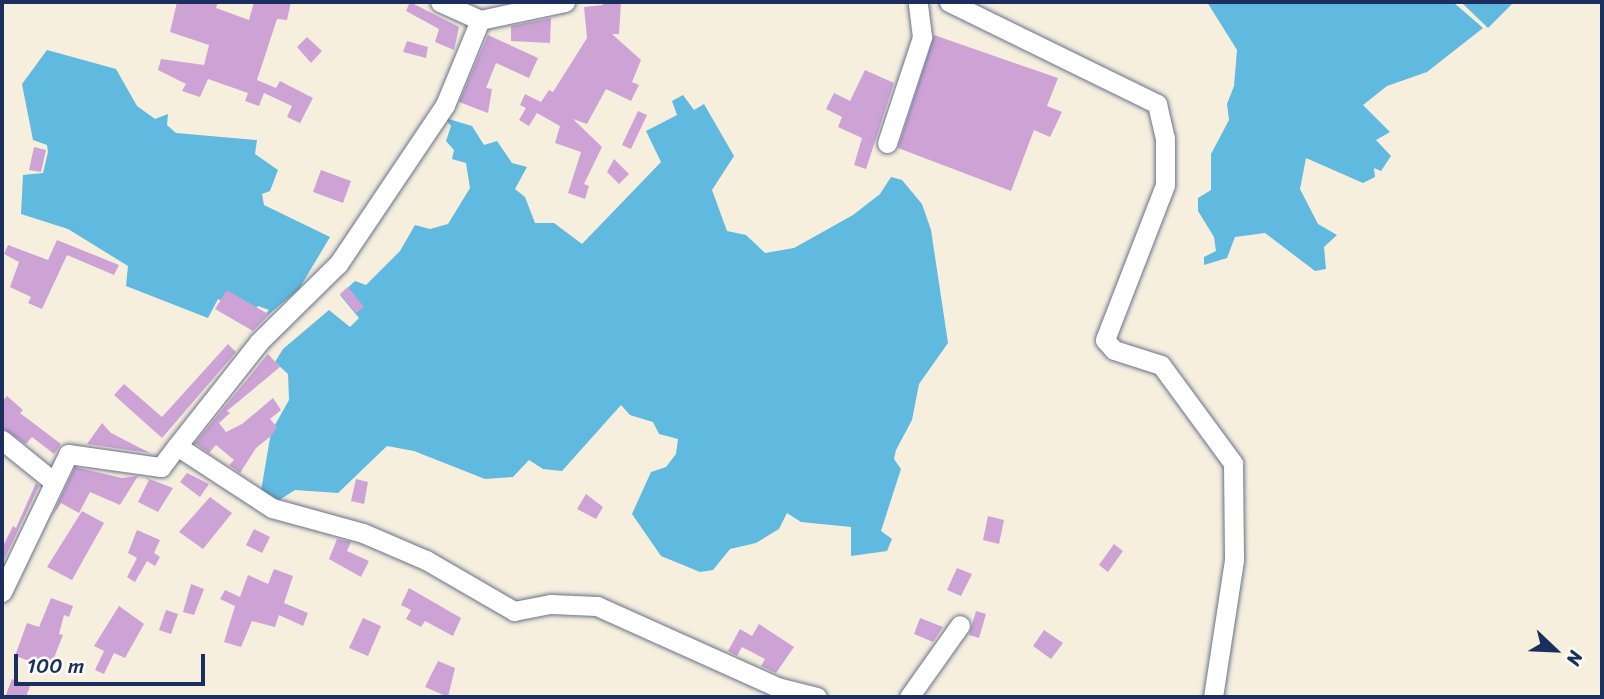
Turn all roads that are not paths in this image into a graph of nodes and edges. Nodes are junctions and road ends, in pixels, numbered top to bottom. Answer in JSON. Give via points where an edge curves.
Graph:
{"nodes":[{"id":1,"x":440,"y":2,"type":"edge"},
{"id":2,"x":565,"y":2,"type":"edge"},
{"id":3,"x":918,"y":2,"type":"edge"},
{"id":4,"x":949,"y":2,"type":"edge"},
{"id":5,"x":480,"y":20,"type":"junction"},
{"id":6,"x":887,"y":143,"type":"dead end"},
{"id":7,"x":2,"y":440,"type":"edge"},
{"id":8,"x":177,"y":446,"type":"junction"},
{"id":9,"x":54,"y":482,"type":"junction"},
{"id":10,"x":2,"y":592,"type":"edge"},
{"id":11,"x":960,"y":625,"type":"dead end"},
{"id":12,"x":817,"y":697,"type":"edge"},
{"id":13,"x":909,"y":697,"type":"edge"},
{"id":14,"x":1213,"y":697,"type":"edge"}],
"edges":[{"from":1,"to":5,"type":"street"},
{"from":2,"to":5,"type":"street"},
{"from":3,"to":6,"type":"street","via":[[922,37]]},
{"from":4,"to":14,"type":"street","via":[[1157,104],[1165,138],[1165,185],[1105,340],[1114,351],[1161,365],[1233,463],[1234,560]]},
{"from":5,"to":8,"type":"street","via":[[445,105],[338,264],[259,342]]},
{"from":7,"to":9,"type":"street"},
{"from":8,"to":9,"type":"street","via":[[161,467],[68,454]]},
{"from":8,"to":12,"type":"street","via":[[272,508],[363,533],[401,549],[514,611],[551,604],[597,606],[777,687]]},
{"from":9,"to":10,"type":"street"},
{"from":11,"to":13,"type":"street"}]}
